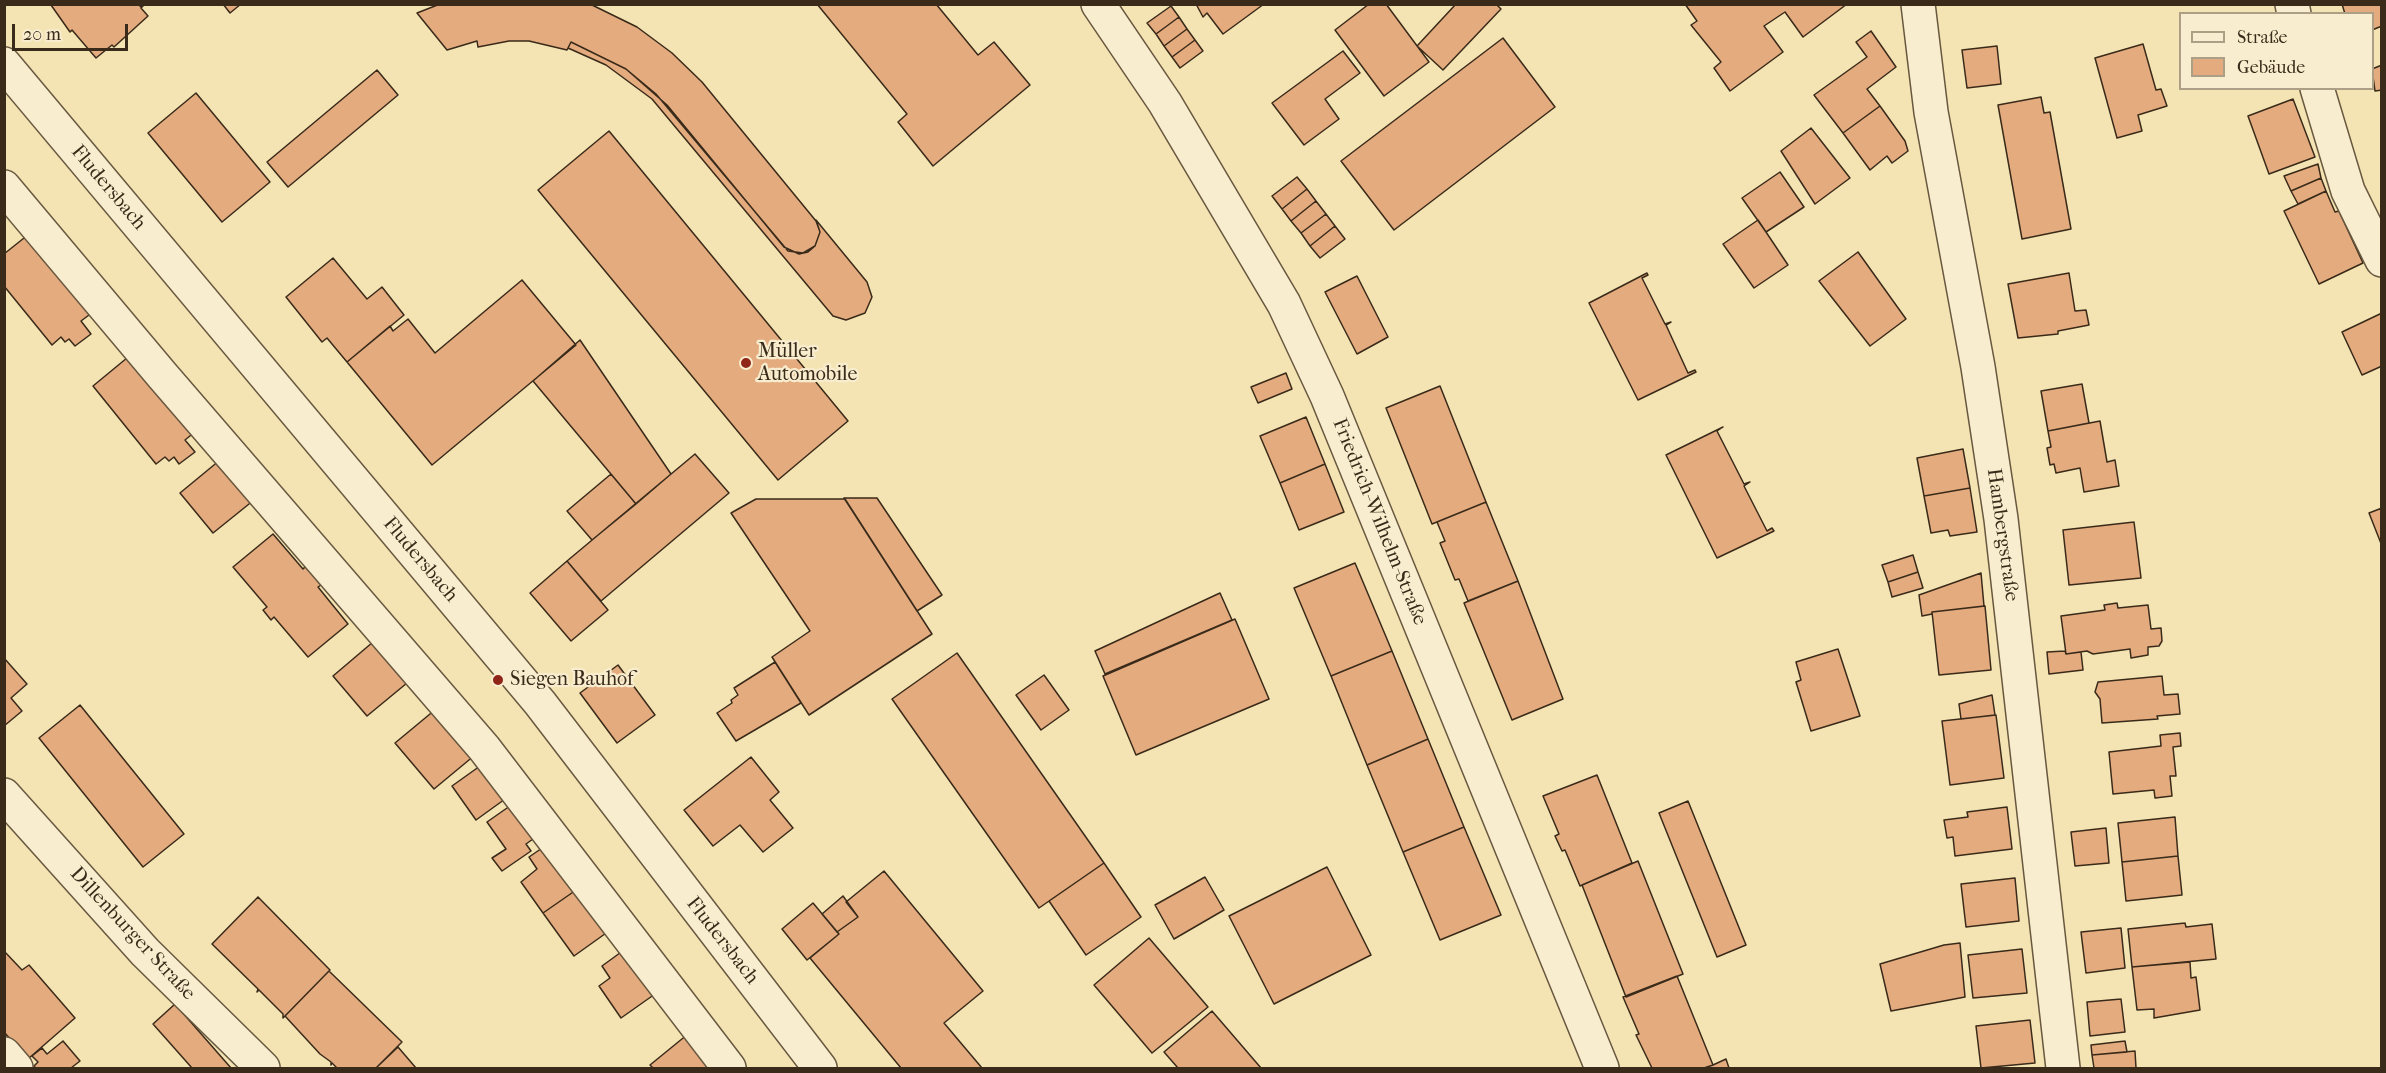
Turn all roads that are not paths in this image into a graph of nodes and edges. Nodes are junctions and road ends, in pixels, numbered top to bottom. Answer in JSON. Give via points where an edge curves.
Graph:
{"nodes":[{"id":1,"x":1098,"y":4,"type":"edge"},
{"id":2,"x":1918,"y":4,"type":"edge"},
{"id":3,"x":4,"y":64,"type":"edge"},
{"id":4,"x":2318,"y":90,"type":"edge"},
{"id":5,"x":4,"y":186,"type":"edge"},
{"id":6,"x":2382,"y":260,"type":"edge"},
{"id":7,"x":4,"y":795,"type":"edge"},
{"id":8,"x":4,"y":1054,"type":"edge"},
{"id":9,"x":16,"y":1068,"type":"edge"},
{"id":10,"x":263,"y":1068,"type":"edge"},
{"id":11,"x":729,"y":1068,"type":"edge"},
{"id":12,"x":820,"y":1068,"type":"edge"},
{"id":13,"x":1602,"y":1068,"type":"edge"},
{"id":14,"x":2063,"y":1068,"type":"edge"}],
"edges":[{"from":1,"to":13,"type":"street","name":"Friedrich-Wilhelm-Straße","via":[[1165,103],[1284,304],[1332,407]]},
{"from":2,"to":14,"type":"street","name":"Hambergstraße","via":[[1930,112],[1978,367],[2001,519]]},
{"from":3,"to":12,"type":"street","name":"Fludersbach","via":[[540,704]]},
{"from":4,"to":6,"type":"street","via":[[2348,191]]},
{"from":5,"to":11,"type":"street","via":[[484,748]]},
{"from":7,"to":10,"type":"street","name":"Dillenburger Straße","via":[[146,952]]},
{"from":8,"to":9,"type":"street"}]}
